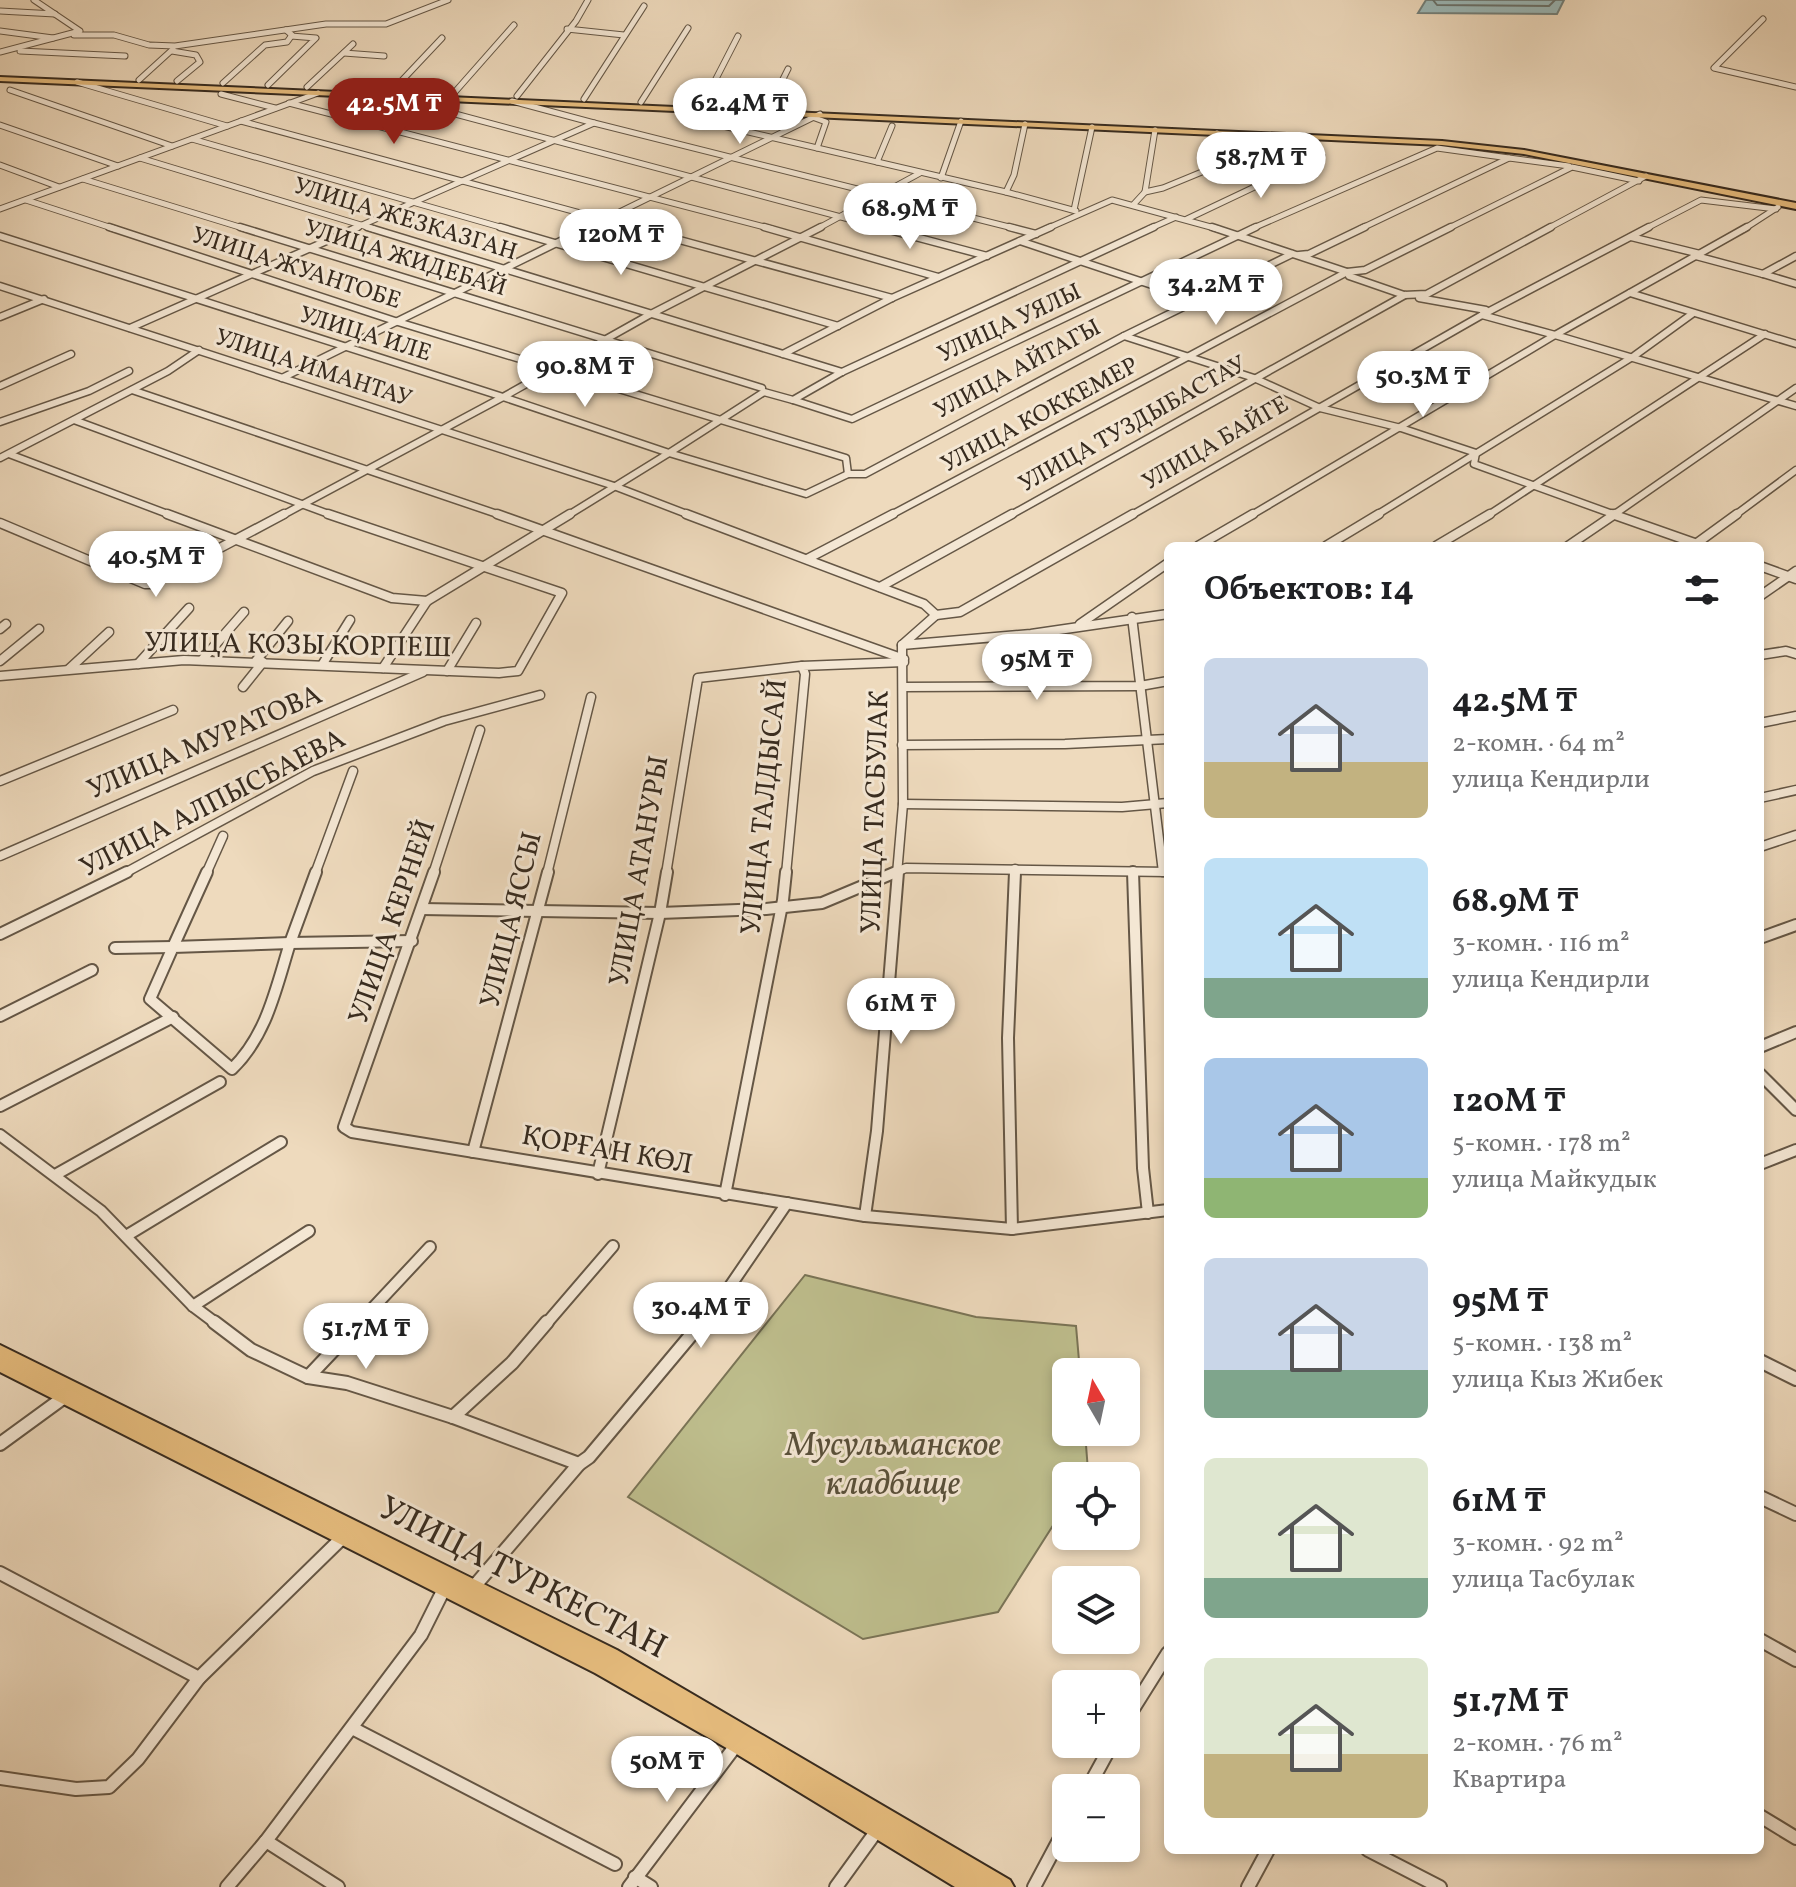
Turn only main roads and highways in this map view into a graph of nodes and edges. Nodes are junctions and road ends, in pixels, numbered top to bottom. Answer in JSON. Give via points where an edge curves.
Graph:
{"nodes":[{"id":1,"x":0,"y":76,"type":"edge"},
{"id":2,"x":390,"y":93,"type":"junction"},
{"id":3,"x":514,"y":99,"type":"junction"},
{"id":4,"x":726,"y":108,"type":"junction"},
{"id":5,"x":1796,"y":199,"type":"edge"},
{"id":6,"x":1796,"y":206,"type":"edge"},
{"id":7,"x":0,"y":1351,"type":"edge"},
{"id":8,"x":0,"y":1364,"type":"edge"},
{"id":9,"x":448,"y":1583,"type":"junction"},
{"id":10,"x":469,"y":1593,"type":"junction"},
{"id":11,"x":974,"y":1887,"type":"edge"},
{"id":12,"x":1003,"y":1887,"type":"edge"}],
"edges":[{"from":1,"to":2,"type":"main road"},
{"from":1,"to":2,"type":"main road"},
{"from":2,"to":3,"type":"main road"},
{"from":2,"to":3,"type":"main road"},
{"from":3,"to":4,"type":"main road"},
{"from":3,"to":4,"type":"main road"},
{"from":4,"to":5,"type":"main road","via":[[1477,140]]},
{"from":4,"to":6,"type":"main road","via":[[1475,145]]},
{"from":7,"to":9,"type":"main road","name":"УЛИЦА ТУРКЕСТАН"},
{"from":8,"to":9,"type":"main road","name":"УЛИЦА ТУРКЕСТАН","via":[[342,1538]]},
{"from":9,"to":10,"type":"main road","name":"УЛИЦА ТУРКЕСТАН"},
{"from":10,"to":11,"type":"main road","name":"УЛИЦА ТУРКЕСТАН","via":[[737,1744]]},
{"from":10,"to":12,"type":"main road","name":"УЛИЦА ТУРКЕСТАН","via":[[610,1656]]}]}
